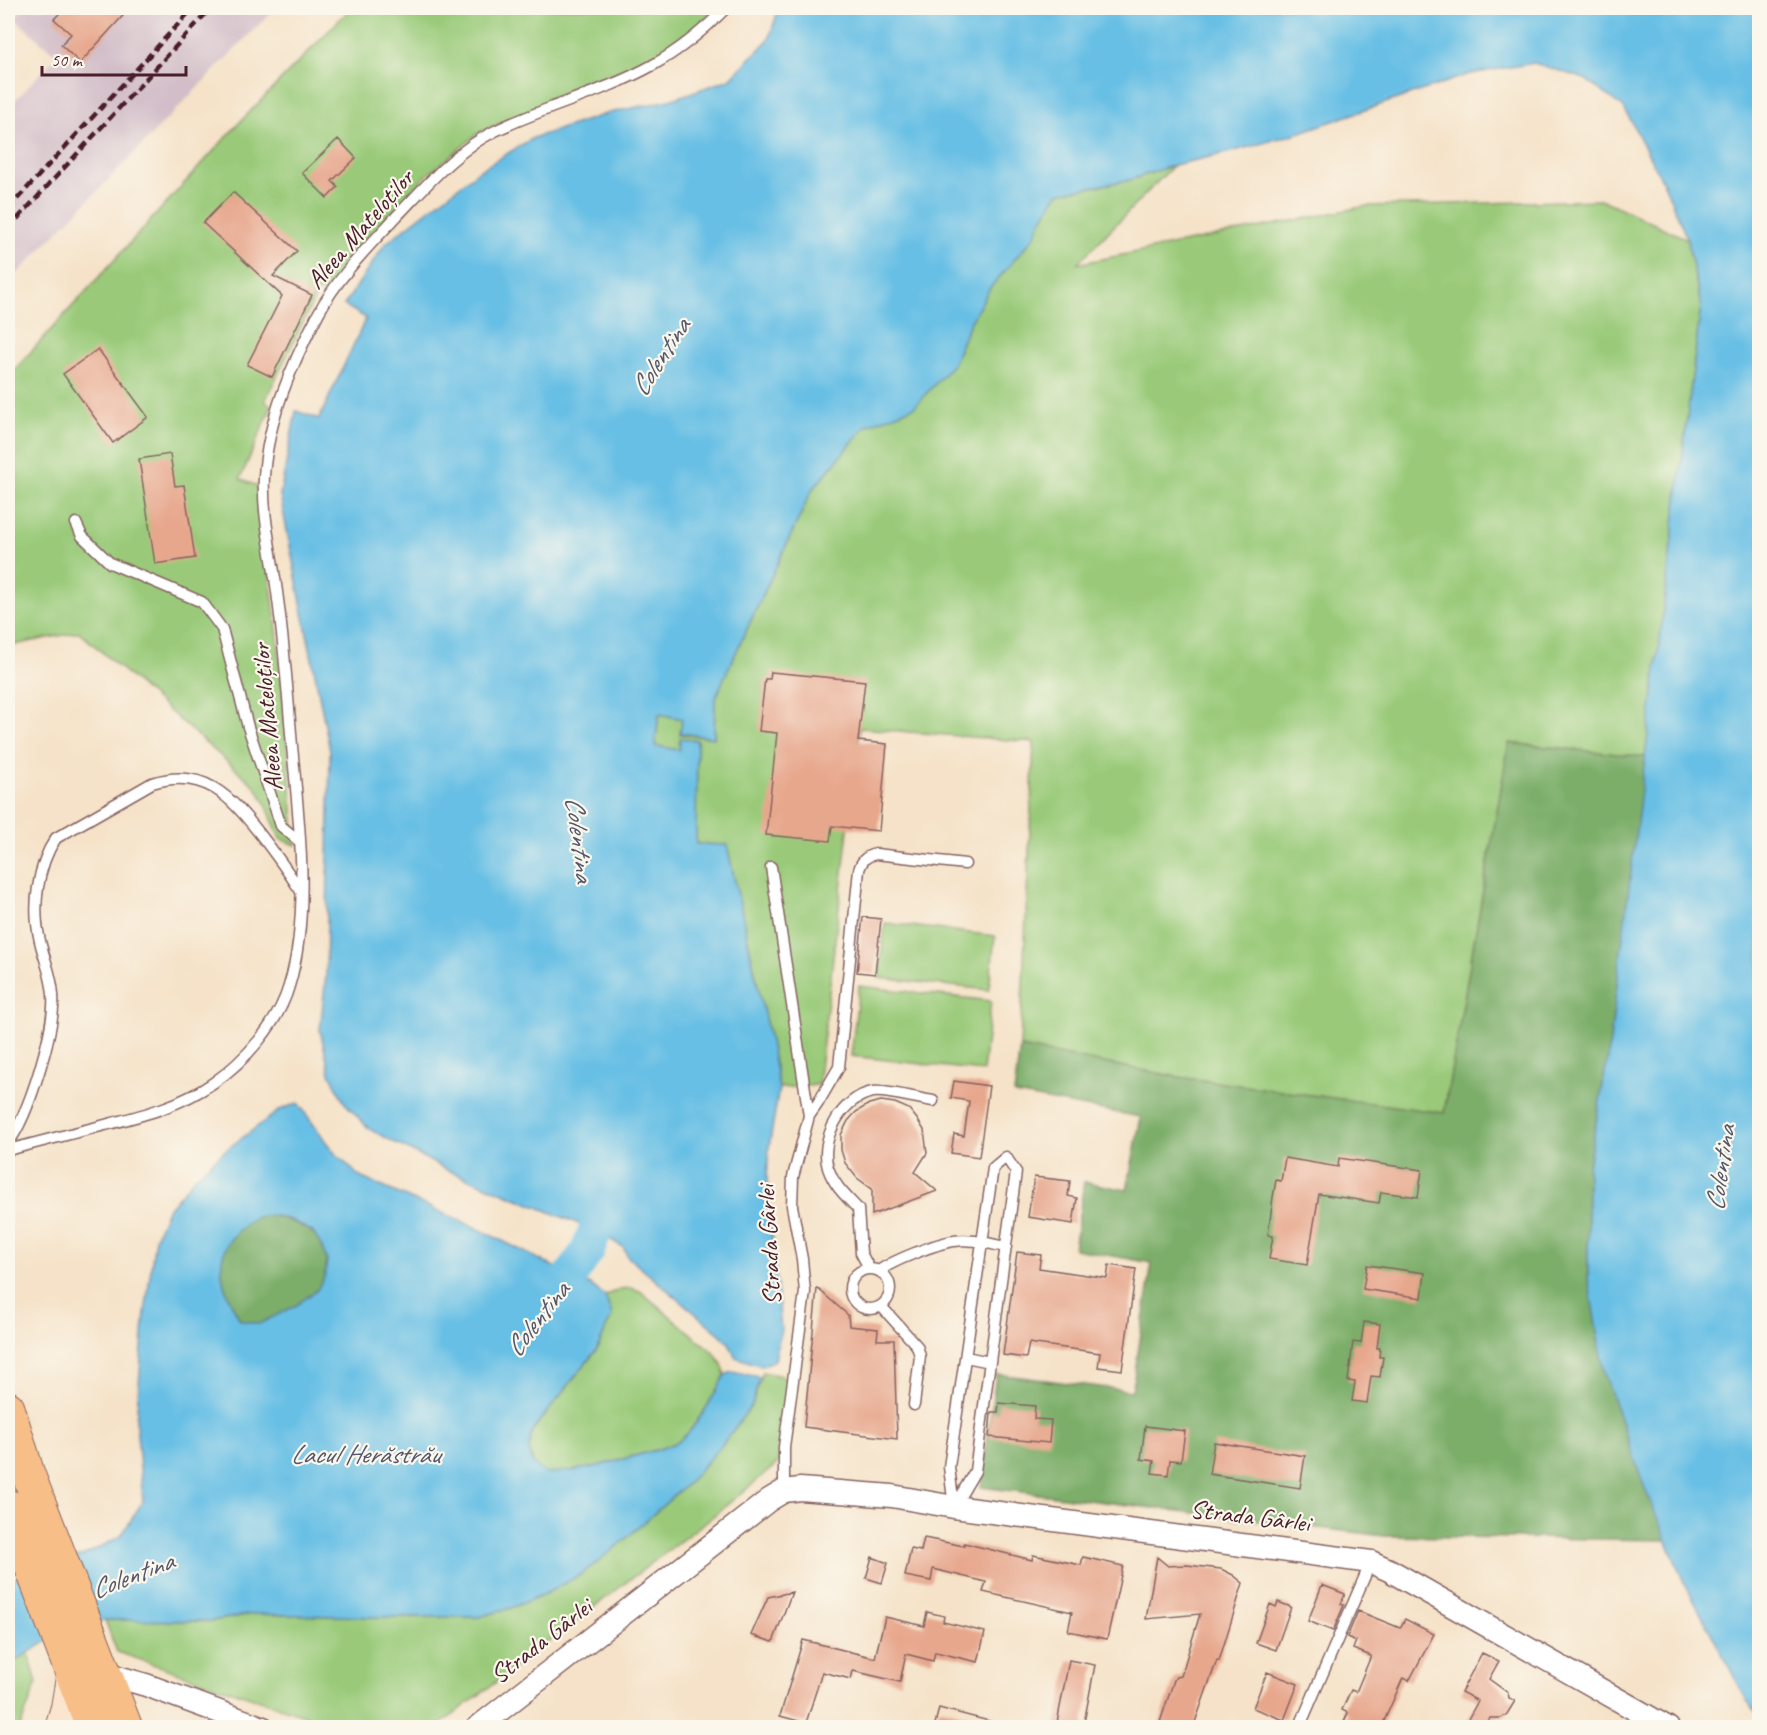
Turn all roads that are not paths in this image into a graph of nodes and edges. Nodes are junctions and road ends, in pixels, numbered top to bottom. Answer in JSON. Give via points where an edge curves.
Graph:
{"nodes":[{"id":1,"x":726,"y":8,"type":"edge"},
{"id":2,"x":76,"y":523,"type":"dead end"},
{"id":3,"x":299,"y":841,"type":"junction"},
{"id":4,"x":965,"y":864,"type":"dead end"},
{"id":5,"x":771,"y":867,"type":"dead end"},
{"id":6,"x":301,"y":891,"type":"junction"},
{"id":7,"x":933,"y":1101,"type":"dead end"},
{"id":8,"x":809,"y":1116,"type":"junction"},
{"id":9,"x":8,"y":1143,"type":"edge"},
{"id":10,"x":8,"y":1150,"type":"edge"},
{"id":11,"x":982,"y":1242,"type":"junction"},
{"id":12,"x":1006,"y":1247,"type":"junction"},
{"id":13,"x":874,"y":1270,"type":"junction"},
{"id":14,"x":881,"y":1306,"type":"junction"},
{"id":15,"x":966,"y":1357,"type":"junction"},
{"id":16,"x":990,"y":1362,"type":"junction"},
{"id":17,"x":914,"y":1405,"type":"dead end"},
{"id":18,"x":8,"y":1408,"type":"edge"},
{"id":19,"x":784,"y":1491,"type":"junction"},
{"id":20,"x":8,"y":1506,"type":"edge"},
{"id":21,"x":954,"y":1507,"type":"junction"},
{"id":22,"x":35,"y":1536,"type":"junction"},
{"id":23,"x":1371,"y":1562,"type":"junction"},
{"id":24,"x":85,"y":1669,"type":"junction"},
{"id":25,"x":1653,"y":1724,"type":"edge"},
{"id":26,"x":61,"y":1728,"type":"edge"},
{"id":27,"x":93,"y":1728,"type":"edge"},
{"id":28,"x":126,"y":1728,"type":"edge"},
{"id":29,"x":263,"y":1728,"type":"edge"},
{"id":30,"x":477,"y":1728,"type":"edge"},
{"id":31,"x":1299,"y":1728,"type":"edge"}],
"edges":[{"from":1,"to":3,"type":"lane","name":"Aleea Mateloților","via":[[650,67],[498,130],[467,148],[372,242],[334,287],[316,317],[283,391],[264,472],[283,637]]},
{"from":2,"to":3,"type":"lane","via":[[82,536],[110,563],[202,603],[222,628],[248,727],[281,826]]},
{"from":3,"to":6,"type":"lane","name":"Aleea Mateloților"},
{"from":4,"to":8,"type":"lane","name":"Strada Gârlei","via":[[876,854],[861,862],[838,1067]]},
{"from":5,"to":8,"type":"lane"},
{"from":6,"to":9,"type":"lane","name":"Aleea Mateloților","via":[[238,806],[215,788],[185,778],[152,783],[56,838],[48,850],[36,917],[53,996],[49,1033],[34,1088],[17,1131]]},
{"from":6,"to":10,"type":"lane","name":"Aleea Mateloților","via":[[297,949],[288,990],[266,1029],[234,1067],[179,1103]]},
{"from":7,"to":13,"type":"lane","via":[[874,1091],[845,1108],[828,1139],[827,1166],[836,1186],[858,1209],[861,1253]]},
{"from":8,"to":19,"type":"lane","name":"Strada Gârlei","via":[[793,1177],[792,1206],[805,1292],[784,1447]]},
{"from":11,"to":12,"type":"lane"},
{"from":11,"to":12,"type":"lane","via":[[993,1168],[1006,1157],[1016,1173]]},
{"from":11,"to":13,"type":"lane","via":[[954,1241]]},
{"from":11,"to":15,"type":"lane"},
{"from":12,"to":16,"type":"lane"},
{"from":13,"to":14,"type":"lane","via":[[885,1275],[890,1288]]},
{"from":13,"to":14,"type":"lane","via":[[863,1269],[853,1277],[850,1295],[863,1308]]},
{"from":14,"to":17,"type":"lane","via":[[917,1346],[920,1356]]},
{"from":15,"to":16,"type":"lane"},
{"from":15,"to":21,"type":"lane","via":[[949,1467]]},
{"from":16,"to":21,"type":"lane","via":[[975,1471]]},
{"from":18,"to":22,"type":"main road","via":[[28,1474]]},
{"from":19,"to":21,"type":"street","name":"Strada Gârlei","via":[[892,1497]]},
{"from":19,"to":30,"type":"street","name":"Strada Gârlei"},
{"from":20,"to":22,"type":"main road"},
{"from":21,"to":23,"type":"street","name":"Strada Gârlei"},
{"from":22,"to":24,"type":"main road"},
{"from":23,"to":25,"type":"street","name":"Strada Gârlei"},
{"from":23,"to":31,"type":"lane"},
{"from":24,"to":26,"type":"street"},
{"from":24,"to":27,"type":"main road"},
{"from":24,"to":28,"type":"main road"},
{"from":24,"to":29,"type":"street","via":[[146,1685]]}]}
